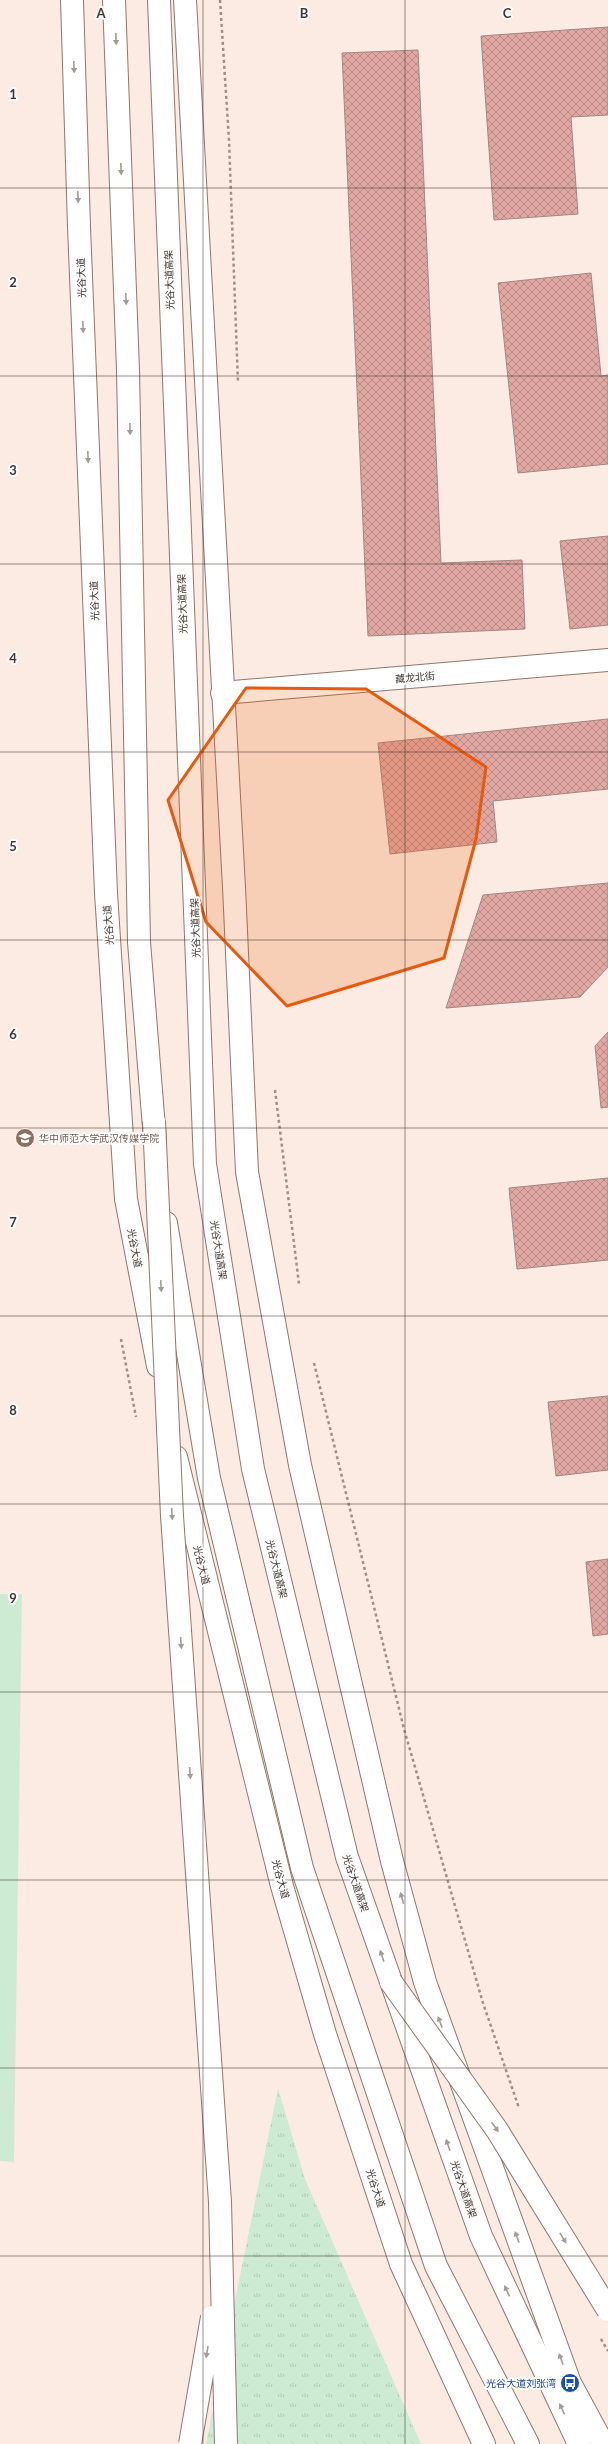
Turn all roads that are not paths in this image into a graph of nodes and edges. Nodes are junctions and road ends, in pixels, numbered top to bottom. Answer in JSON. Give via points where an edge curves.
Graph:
{"nodes":[{"id":1,"x":72,"y":0,"type":"edge"},
{"id":2,"x":114,"y":0,"type":"edge"},
{"id":3,"x":159,"y":0,"type":"edge"},
{"id":4,"x":185,"y":0,"type":"edge"},
{"id":5,"x":608,"y":660,"type":"edge"},
{"id":6,"x":222,"y":693,"type":"junction"},
{"id":7,"x":154,"y":1121,"type":"junction"},
{"id":8,"x":391,"y":1982,"type":"junction"},
{"id":9,"x":220,"y":2202,"type":"junction"},
{"id":10,"x":608,"y":2310,"type":"edge"},
{"id":11,"x":190,"y":2444,"type":"edge"},
{"id":12,"x":226,"y":2444,"type":"edge"},
{"id":13,"x":484,"y":2444,"type":"edge"},
{"id":14,"x":528,"y":2444,"type":"edge"},
{"id":15,"x":579,"y":2444,"type":"edge"},
{"id":16,"x":603,"y":2444,"type":"edge"}],
"edges":[{"from":1,"to":13,"type":"main road","name":"光谷大道","one_way":true,"via":[[106,893],[126,1199],[181,1482],[282,1886],[326,2034],[401,2264]]},
{"from":2,"to":7,"type":"main road","one_way":true,"via":[[128,370],[139,942]]},
{"from":8,"to":3,"type":"main road","name":"光谷大道高架","one_way":true,"via":[[347,1857],[253,1469],[205,1164]]},
{"from":4,"to":6,"type":"main road"},
{"from":5,"to":6,"type":"main road","name":"藏龙北街"},
{"from":16,"to":6,"type":"main road","one_way":true,"via":[[570,2383],[425,1982],[392,1861],[300,1465],[248,1172]]},
{"from":7,"to":9,"type":"main road","one_way":true,"bridge":true,"via":[[172,1516]]},
{"from":7,"to":14,"type":"main road","bridge":true,"via":[[159,1183],[209,1478],[302,1868],[436,2266]]},
{"from":8,"to":10,"type":"main road","one_way":true,"bridge":true,"via":[[497,2130]]},
{"from":15,"to":8,"type":"main road","name":"光谷大道高架","one_way":true,"bridge":true,"via":[[480,2236]]},
{"from":9,"to":11,"type":"main road","one_way":true,"bridge":true,"via":[[210,2332]]},
{"from":9,"to":12,"type":"main road","bridge":true}]}
